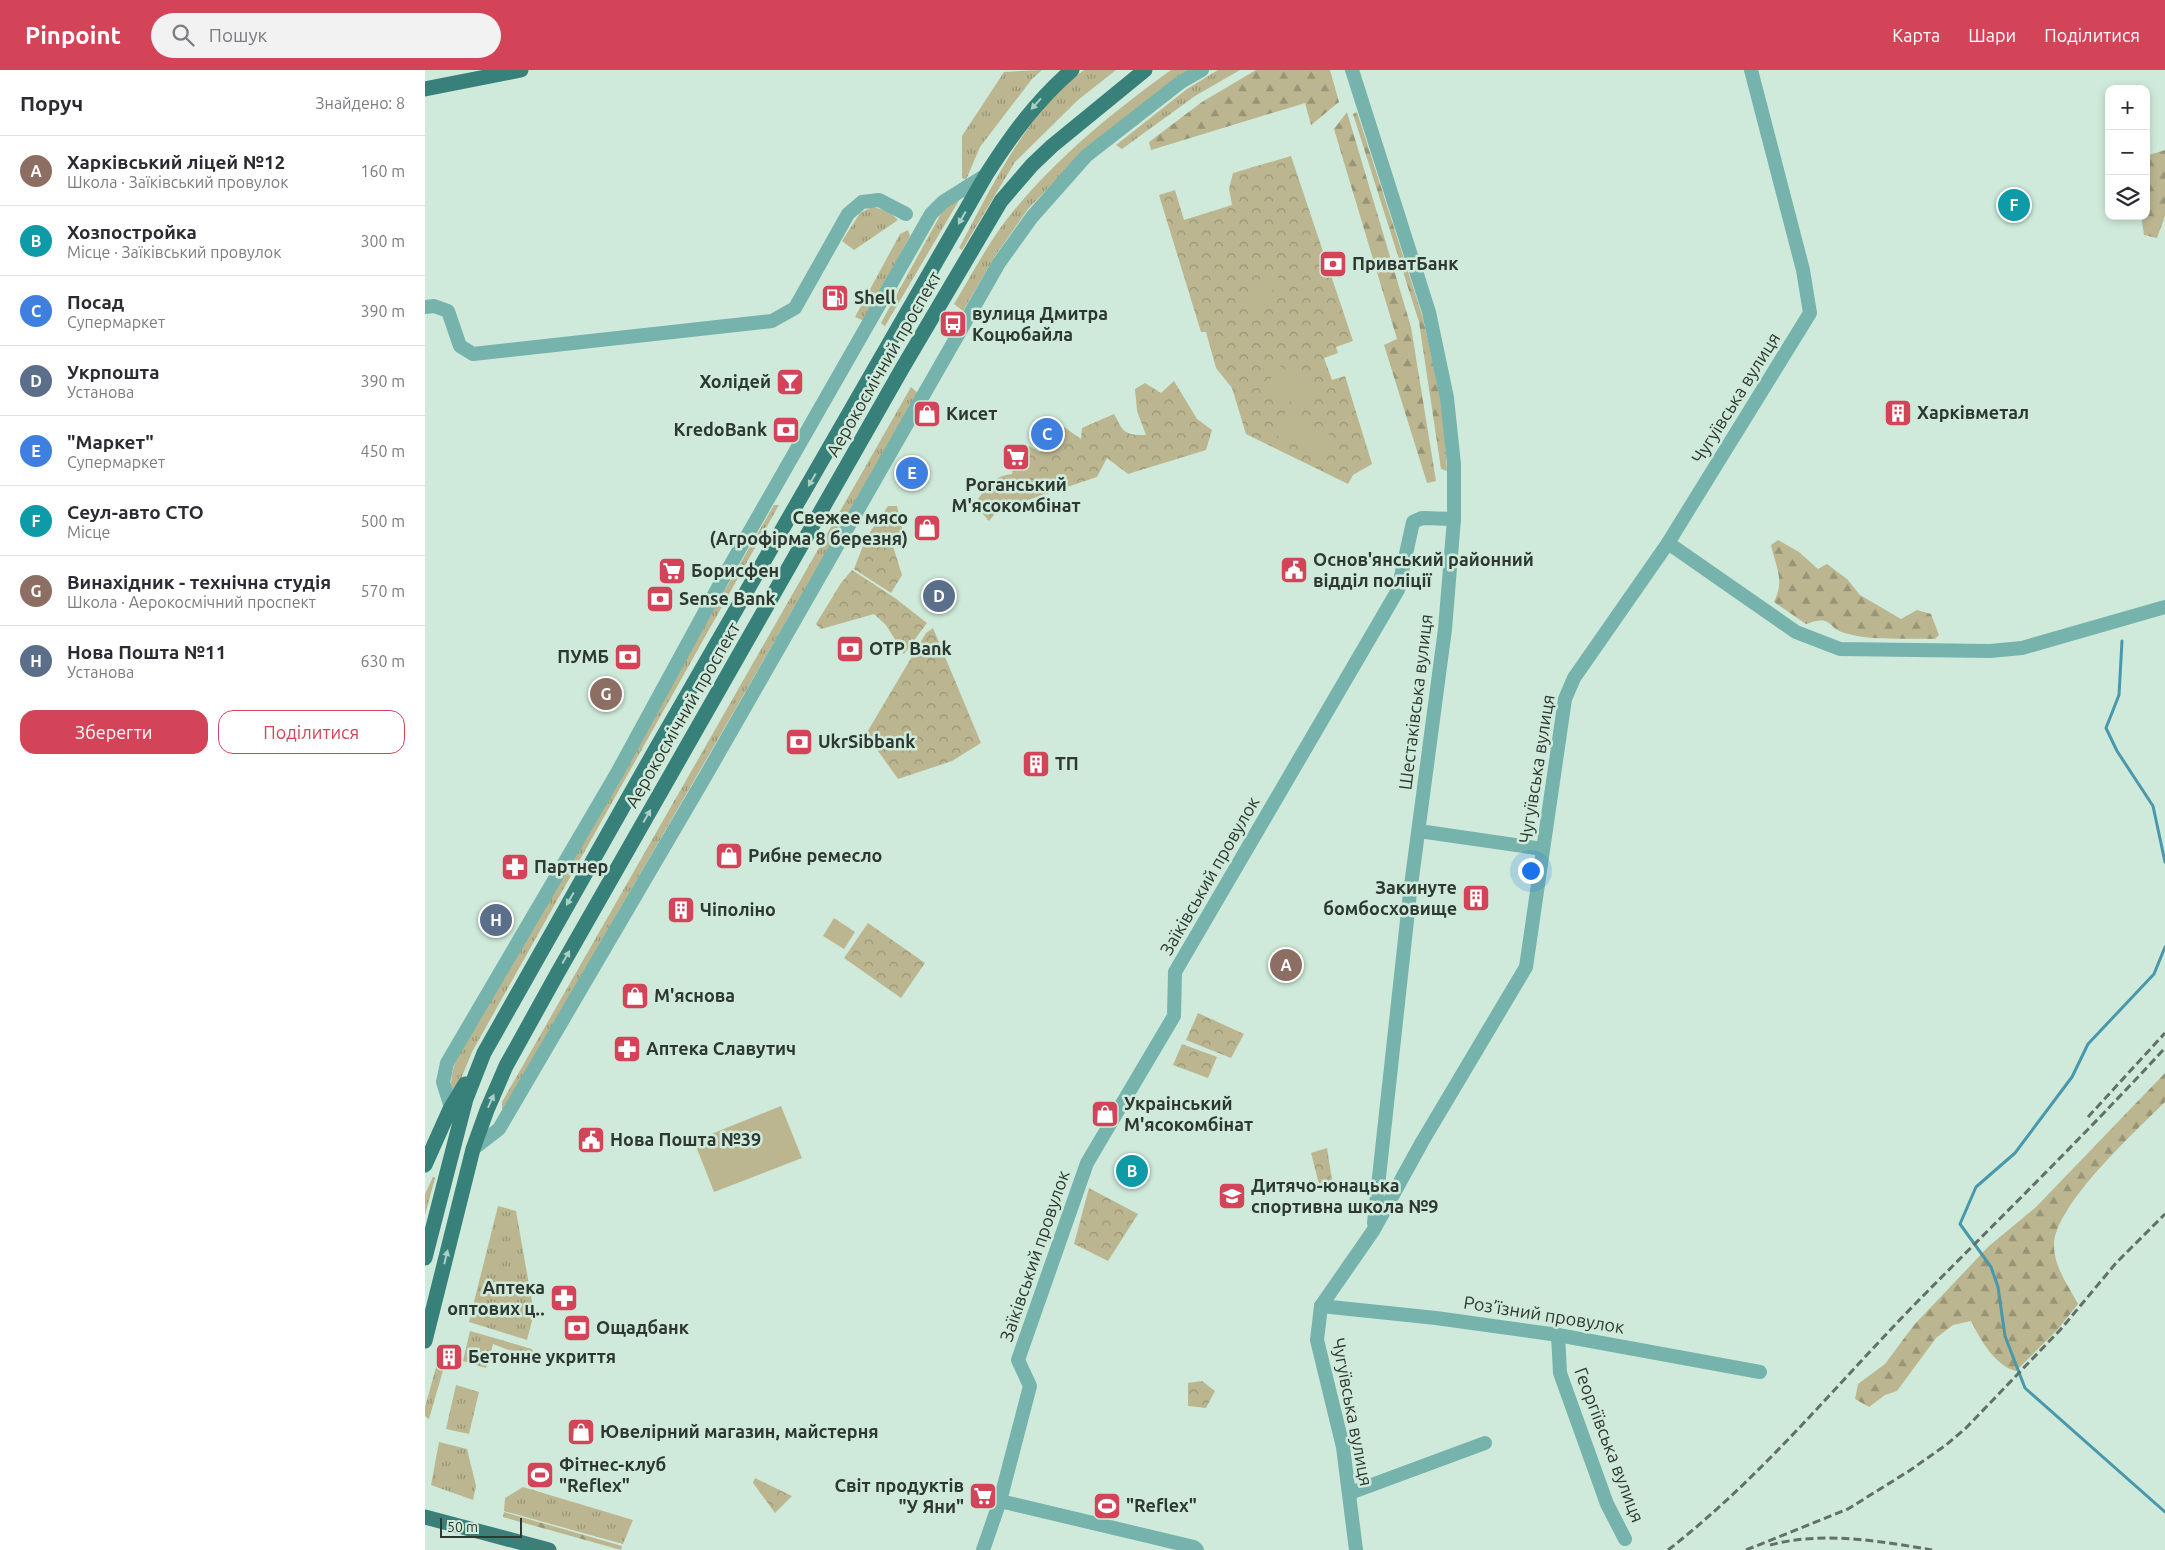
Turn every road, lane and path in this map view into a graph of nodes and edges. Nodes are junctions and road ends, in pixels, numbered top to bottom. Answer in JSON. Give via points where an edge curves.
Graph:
{"nodes":[{"id":1,"x":521,"y":70,"type":"edge"},
{"id":2,"x":1072,"y":70,"type":"edge"},
{"id":3,"x":1145,"y":70,"type":"edge"},
{"id":4,"x":1202,"y":70,"type":"edge"},
{"id":5,"x":1352,"y":70,"type":"edge"},
{"id":6,"x":1751,"y":70,"type":"edge"},
{"id":7,"x":425,"y":88,"type":"edge"},
{"id":8,"x":986,"y":175,"type":"junction"},
{"id":9,"x":906,"y":214,"type":"dead end"},
{"id":10,"x":425,"y":307,"type":"edge"},
{"id":11,"x":1454,"y":520,"type":"junction"},
{"id":12,"x":1668,"y":543,"type":"junction"},
{"id":13,"x":2165,"y":607,"type":"edge"},
{"id":14,"x":1419,"y":831,"type":"junction"},
{"id":15,"x":1543,"y":849,"type":"junction"},
{"id":16,"x":484,"y":1053,"type":"junction"},
{"id":17,"x":450,"y":1109,"type":"junction"},
{"id":18,"x":458,"y":1127,"type":"junction"},
{"id":19,"x":473,"y":1149,"type":"junction"},
{"id":20,"x":425,"y":1165,"type":"edge"},
{"id":21,"x":425,"y":1176,"type":"edge"},
{"id":22,"x":444,"y":1187,"type":"junction"},
{"id":23,"x":1373,"y":1231,"type":"junction"},
{"id":24,"x":425,"y":1258,"type":"edge"},
{"id":25,"x":1321,"y":1306,"type":"junction"},
{"id":26,"x":1558,"y":1335,"type":"junction"},
{"id":27,"x":425,"y":1341,"type":"edge"},
{"id":28,"x":1760,"y":1372,"type":"dead end"},
{"id":29,"x":1485,"y":1443,"type":"dead end"},
{"id":30,"x":1350,"y":1493,"type":"junction"},
{"id":31,"x":1000,"y":1500,"type":"junction"},
{"id":32,"x":425,"y":1517,"type":"edge"},
{"id":33,"x":1625,"y":1539,"type":"dead end"},
{"id":34,"x":549,"y":1550,"type":"edge"},
{"id":35,"x":983,"y":1550,"type":"edge"},
{"id":36,"x":1197,"y":1550,"type":"edge"},
{"id":37,"x":1356,"y":1550,"type":"edge"}],
"edges":[{"from":1,"to":7,"type":"main road"},
{"from":2,"to":8,"type":"main road","name":"Аерокосмічний проспект","one_way":true,"via":[[1036,103]]},
{"from":19,"to":3,"type":"main road","name":"Аерокосмічний проспект","one_way":true,"via":[[506,1066],[557,974],[997,208],[1038,158]]},
{"from":4,"to":19,"type":"street","via":[[1181,82],[1086,156],[1032,218],[999,263],[499,1129]]},
{"from":5,"to":11,"type":"street","name":"Шестаківська вулиця","via":[[1429,312],[1448,403],[1455,464]]},
{"from":6,"to":12,"type":"street","name":"Чугуївська вулиця","via":[[1803,270],[1810,313]]},
{"from":8,"to":16,"type":"main road","name":"Аерокосмічний проспект","one_way":true},
{"from":8,"to":17,"type":"street","via":[[936,208],[920,232],[727,571],[617,773],[447,1063],[443,1082]]},
{"from":9,"to":10,"type":"street","via":[[879,200],[862,202],[848,214],[795,308],[772,321],[473,354],[459,346],[448,311],[434,306]]},
{"from":11,"to":14,"type":"street","name":"Шестаківська вулиця","via":[[1445,629]]},
{"from":11,"to":31,"type":"street","name":"Заїківський провулок","via":[[1421,518],[1413,522],[1398,590],[1175,972],[1174,1016],[1087,1163],[1018,1360],[1030,1386]]},
{"from":12,"to":13,"type":"street","via":[[1796,632],[1840,649],[1990,651],[2022,648]]},
{"from":12,"to":15,"type":"street","name":"Чугуївська вулиця","via":[[1574,678],[1565,699]]},
{"from":14,"to":15,"type":"street"},
{"from":14,"to":23,"type":"street","name":"Шестаківська вулиця"},
{"from":15,"to":23,"type":"street","name":"Чугуївська вулиця","via":[[1525,967]]},
{"from":16,"to":17,"type":"main road"},
{"from":16,"to":18,"type":"main road","name":"Аерокосмічний проспект"},
{"from":17,"to":18,"type":"street"},
{"from":17,"to":20,"type":"main road"},
{"from":18,"to":22,"type":"main road","name":"Аерокосмічний проспект"},
{"from":27,"to":19,"type":"main road","name":"Аерокосмічний проспект","one_way":true},
{"from":21,"to":22,"type":"main road","via":[[432,1171],[439,1172]]},
{"from":22,"to":24,"type":"main road","name":"Аерокосмічний проспект"},
{"from":23,"to":25,"type":"street","name":"Чугуївська вулиця"},
{"from":25,"to":26,"type":"street","name":"Роз’їзний провулок"},
{"from":25,"to":30,"type":"street","name":"Чугуївська вулиця","via":[[1317,1340],[1343,1447]]},
{"from":26,"to":28,"type":"street","name":"Роз’їзний провулок"},
{"from":26,"to":33,"type":"street","name":"Георгіївська вулиця","via":[[1560,1373],[1607,1504]]},
{"from":29,"to":30,"type":"street"},
{"from":30,"to":37,"type":"street","name":"Чугуївська вулиця"},
{"from":31,"to":35,"type":"street","name":"Заїківський провулок"},
{"from":31,"to":36,"type":"street"},
{"from":32,"to":34,"type":"main road"}]}
